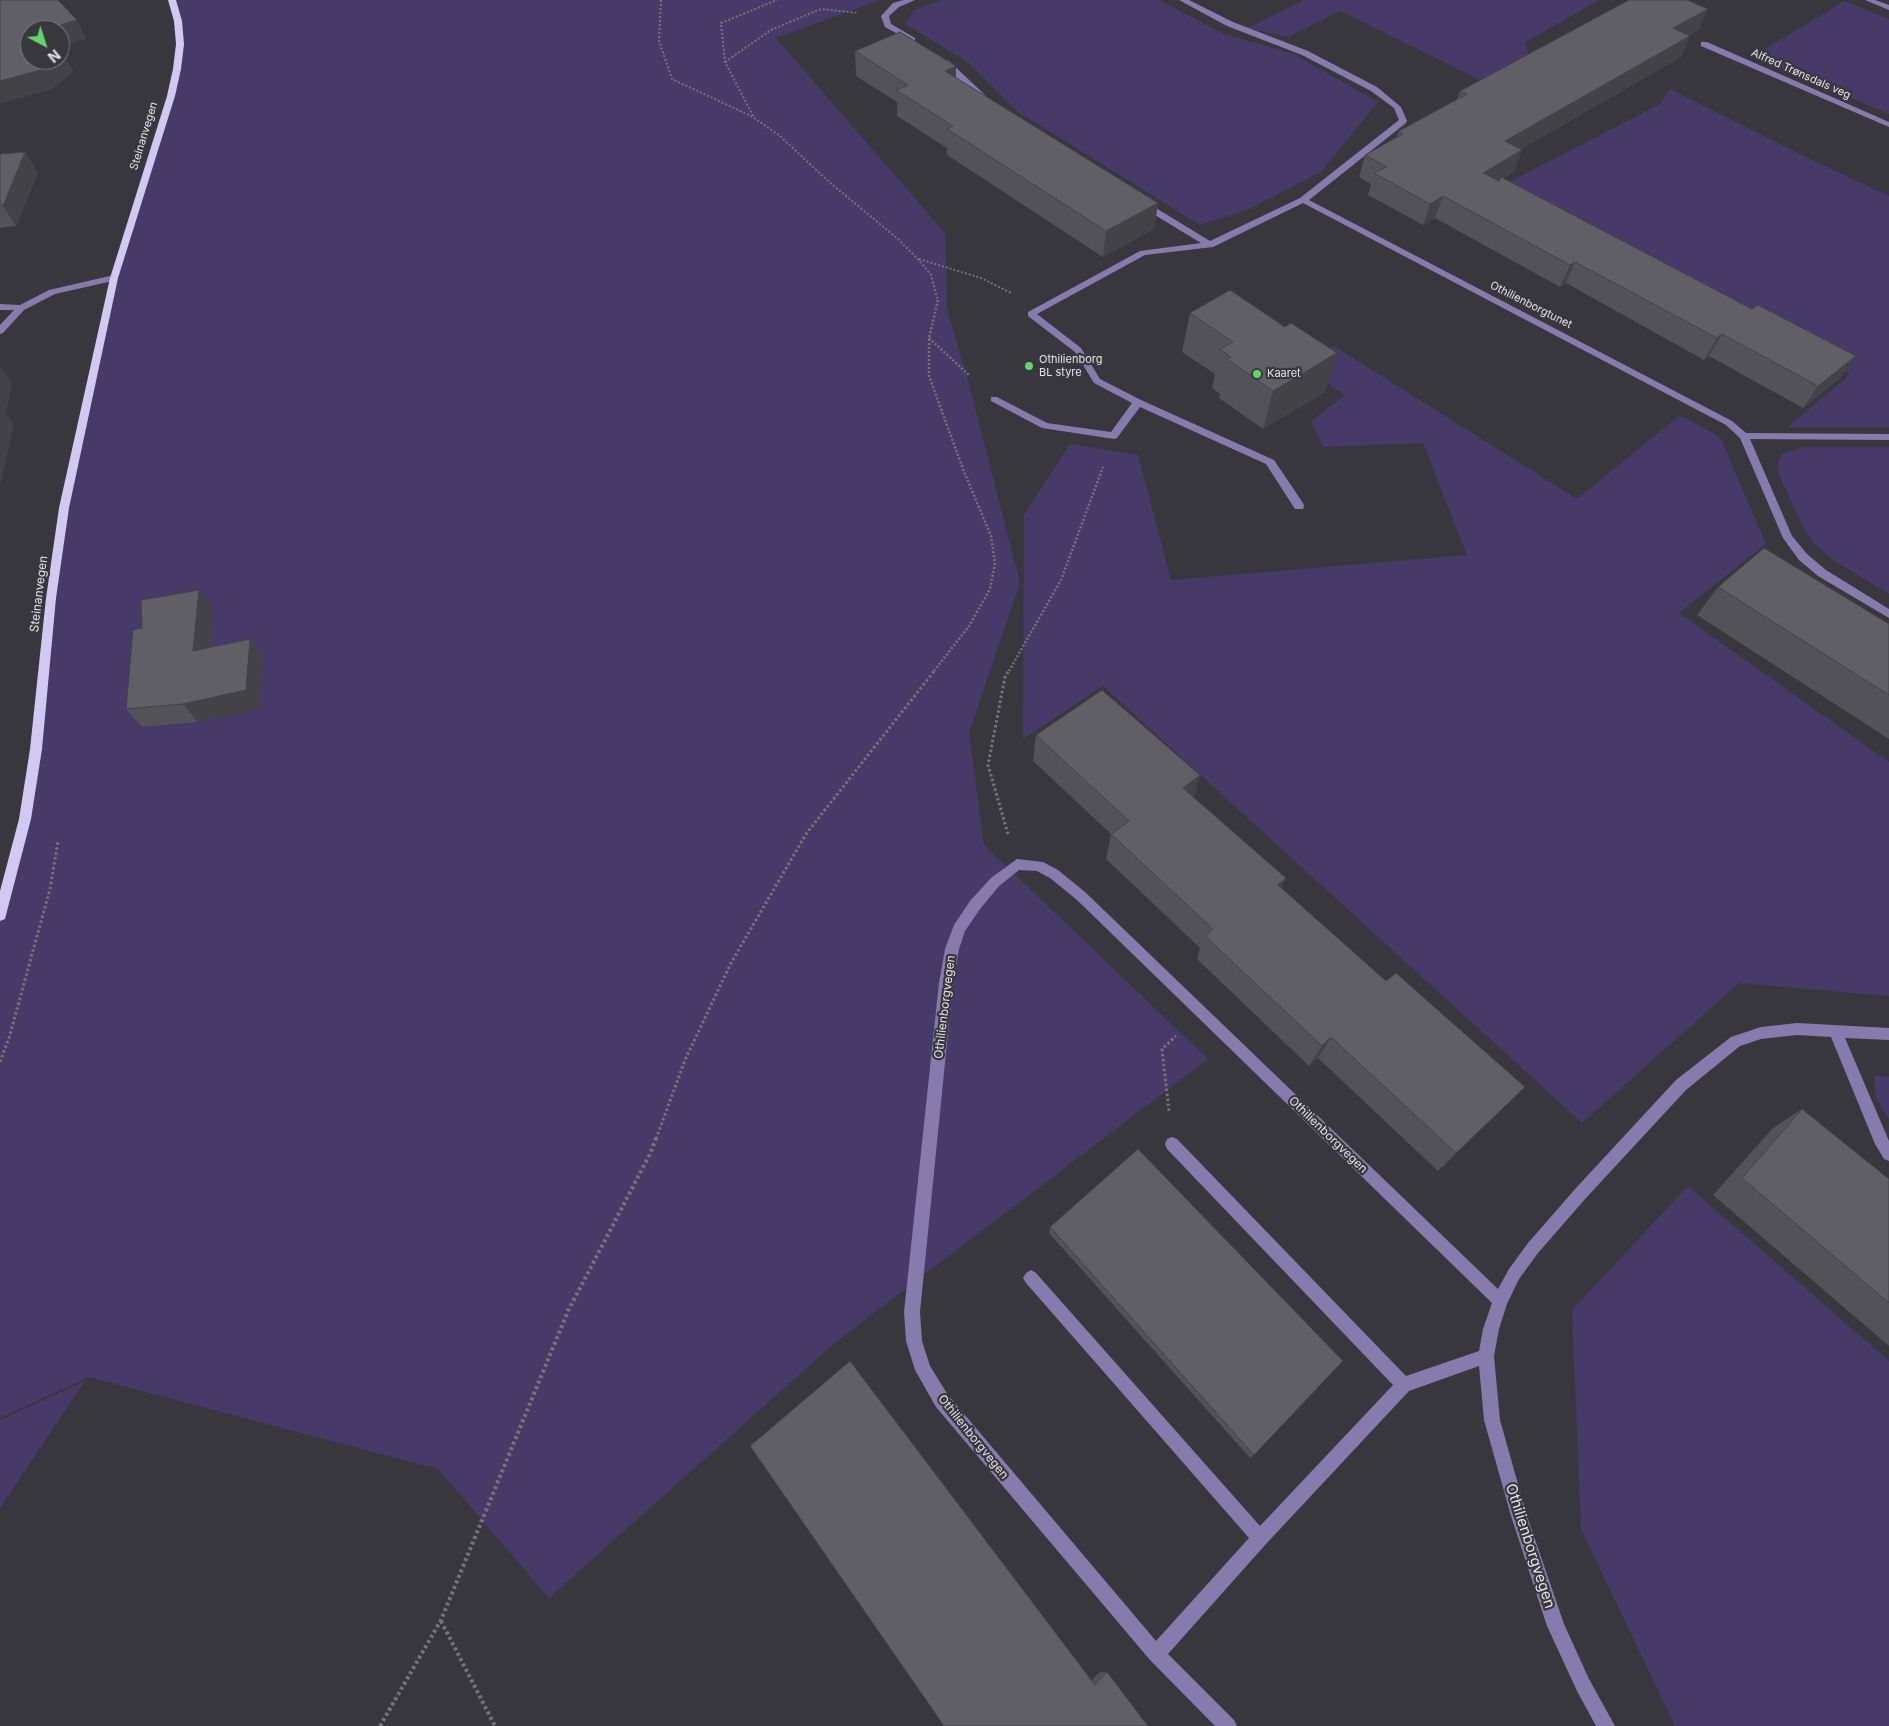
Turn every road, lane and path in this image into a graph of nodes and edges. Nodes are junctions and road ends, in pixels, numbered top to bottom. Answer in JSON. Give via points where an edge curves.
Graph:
{"nodes":[{"id":1,"x":172,"y":0,"type":"edge"},
{"id":2,"x":660,"y":0,"type":"edge"},
{"id":3,"x":777,"y":0,"type":"edge"},
{"id":4,"x":912,"y":0,"type":"edge"},
{"id":5,"x":1183,"y":0,"type":"edge"},
{"id":6,"x":1869,"y":0,"type":"edge"},
{"id":7,"x":1889,"y":8,"type":"edge"},
{"id":8,"x":885,"y":16,"type":"junction"},
{"id":9,"x":918,"y":44,"type":"edge"},
{"id":10,"x":1704,"y":44,"type":"dead end"},
{"id":11,"x":940,"y":58,"type":"edge"},
{"id":12,"x":725,"y":62,"type":"junction"},
{"id":13,"x":987,"y":102,"type":"edge"},
{"id":14,"x":754,"y":117,"type":"junction"},
{"id":15,"x":1889,"y":125,"type":"edge"},
{"id":16,"x":1134,"y":199,"type":"edge"},
{"id":17,"x":1303,"y":200,"type":"junction"},
{"id":18,"x":1210,"y":245,"type":"junction"},
{"id":19,"x":918,"y":259,"type":"junction"},
{"id":20,"x":114,"y":278,"type":"junction"},
{"id":21,"x":0,"y":307,"type":"edge"},
{"id":22,"x":20,"y":308,"type":"junction"},
{"id":23,"x":1041,"y":308,"type":"junction"},
{"id":24,"x":0,"y":332,"type":"edge"},
{"id":25,"x":929,"y":338,"type":"junction"},
{"id":26,"x":994,"y":399,"type":"joint"},
{"id":27,"x":1138,"y":402,"type":"junction"},
{"id":28,"x":1114,"y":436,"type":"junction"},
{"id":29,"x":1744,"y":436,"type":"junction"},
{"id":30,"x":1889,"y":437,"type":"edge"},
{"id":31,"x":1299,"y":506,"type":"dead end"},
{"id":32,"x":1889,"y":614,"type":"edge"},
{"id":33,"x":59,"y":833,"type":"dead end"},
{"id":34,"x":1017,"y":864,"type":"junction"},
{"id":35,"x":0,"y":915,"type":"edge"},
{"id":36,"x":1835,"y":1030,"type":"junction"},
{"id":37,"x":1889,"y":1034,"type":"edge"},
{"id":38,"x":1162,"y":1049,"type":"dead end"},
{"id":39,"x":0,"y":1062,"type":"edge"},
{"id":40,"x":1172,"y":1144,"type":"joint"},
{"id":41,"x":1889,"y":1154,"type":"edge"},
{"id":42,"x":1031,"y":1278,"type":"dead end"},
{"id":43,"x":1500,"y":1301,"type":"junction"},
{"id":44,"x":1486,"y":1356,"type":"junction"},
{"id":45,"x":1404,"y":1386,"type":"junction"},
{"id":46,"x":1260,"y":1538,"type":"junction"},
{"id":47,"x":441,"y":1620,"type":"junction"},
{"id":48,"x":1156,"y":1654,"type":"junction"},
{"id":49,"x":380,"y":1726,"type":"edge"},
{"id":50,"x":496,"y":1726,"type":"edge"},
{"id":51,"x":1228,"y":1726,"type":"edge"},
{"id":52,"x":1606,"y":1726,"type":"edge"}],
"edges":[{"from":1,"to":20,"type":"main road","name":"Steinanvegen","via":[[180,44],[177,69]]},
{"from":2,"to":14,"type":"path","via":[[659,41],[672,79]]},
{"from":3,"to":12,"type":"path","via":[[720,23]]},
{"from":4,"to":8,"type":"street","via":[[896,5]]},
{"from":5,"to":17,"type":"street","via":[[1230,24],[1305,53],[1374,89],[1397,107],[1403,121]]},
{"from":6,"to":7,"type":"street"},
{"from":8,"to":9,"type":"street","via":[[888,25]]},
{"from":8,"to":12,"type":"path","via":[[821,9],[771,30]]},
{"from":10,"to":15,"type":"street","name":"Alfred Trønsdals veg"},
{"from":11,"to":13,"type":"street"},
{"from":12,"to":14,"type":"path"},
{"from":14,"to":19,"type":"path","via":[[780,136]]},
{"from":16,"to":18,"type":"street"},
{"from":17,"to":18,"type":"street"},
{"from":17,"to":29,"type":"street","name":"Othilienborgtunet","via":[[1710,412]]},
{"from":18,"to":23,"type":"street","via":[[1143,253]]},
{"from":19,"to":23,"type":"path","via":[[981,278]]},
{"from":19,"to":25,"type":"path","via":[[931,275],[938,300]]},
{"from":20,"to":22,"type":"street","via":[[52,292]]},
{"from":20,"to":35,"type":"main road","name":"Steinanvegen","via":[[64,508],[25,819]]},
{"from":21,"to":22,"type":"street"},
{"from":22,"to":24,"type":"street"},
{"from":23,"to":27,"type":"street","via":[[1032,314],[1078,350],[1097,381]]},
{"from":25,"to":26,"type":"path"},
{"from":25,"to":47,"type":"path","via":[[929,376],[991,536],[995,563],[990,589],[968,626],[806,834],[731,963],[686,1060],[650,1154],[568,1311]]},
{"from":26,"to":28,"type":"street","via":[[1045,426]]},
{"from":27,"to":28,"type":"street"},
{"from":27,"to":31,"type":"street","via":[[1270,462]]},
{"from":28,"to":34,"type":"path","via":[[1061,580],[1005,677],[988,766]]},
{"from":29,"to":30,"type":"street"},
{"from":29,"to":32,"type":"street","name":"Othilienborgtunet","via":[[1788,538],[1803,557],[1822,573]]},
{"from":33,"to":39,"type":"path","via":[[50,889]]},
{"from":34,"to":43,"type":"street","name":"Othilienborgvegen","via":[[1039,866],[1081,896]]},
{"from":34,"to":48,"type":"street","name":"Othilienborgvegen","via":[[975,905],[959,929],[952,949],[912,1312],[914,1341],[923,1370],[942,1401]]},
{"from":36,"to":37,"type":"street","name":"Othilienborgvegen"},
{"from":36,"to":41,"type":"street"},
{"from":36,"to":43,"type":"street","name":"Othilienborgvegen","via":[[1797,1029],[1761,1033],[1736,1041],[1714,1057],[1681,1085],[1551,1227],[1514,1274]]},
{"from":38,"to":40,"type":"path"},
{"from":40,"to":45,"type":"street"},
{"from":42,"to":46,"type":"street"},
{"from":43,"to":44,"type":"street","name":"Othilienborgvegen"},
{"from":44,"to":45,"type":"street"},
{"from":44,"to":52,"type":"street","name":"Othilienborgvegen","via":[[1492,1420],[1539,1579],[1556,1626]]},
{"from":45,"to":46,"type":"street"},
{"from":46,"to":48,"type":"street"},
{"from":47,"to":49,"type":"path"},
{"from":47,"to":50,"type":"path"},
{"from":48,"to":51,"type":"street","name":"Othilienborgvegen"}]}
